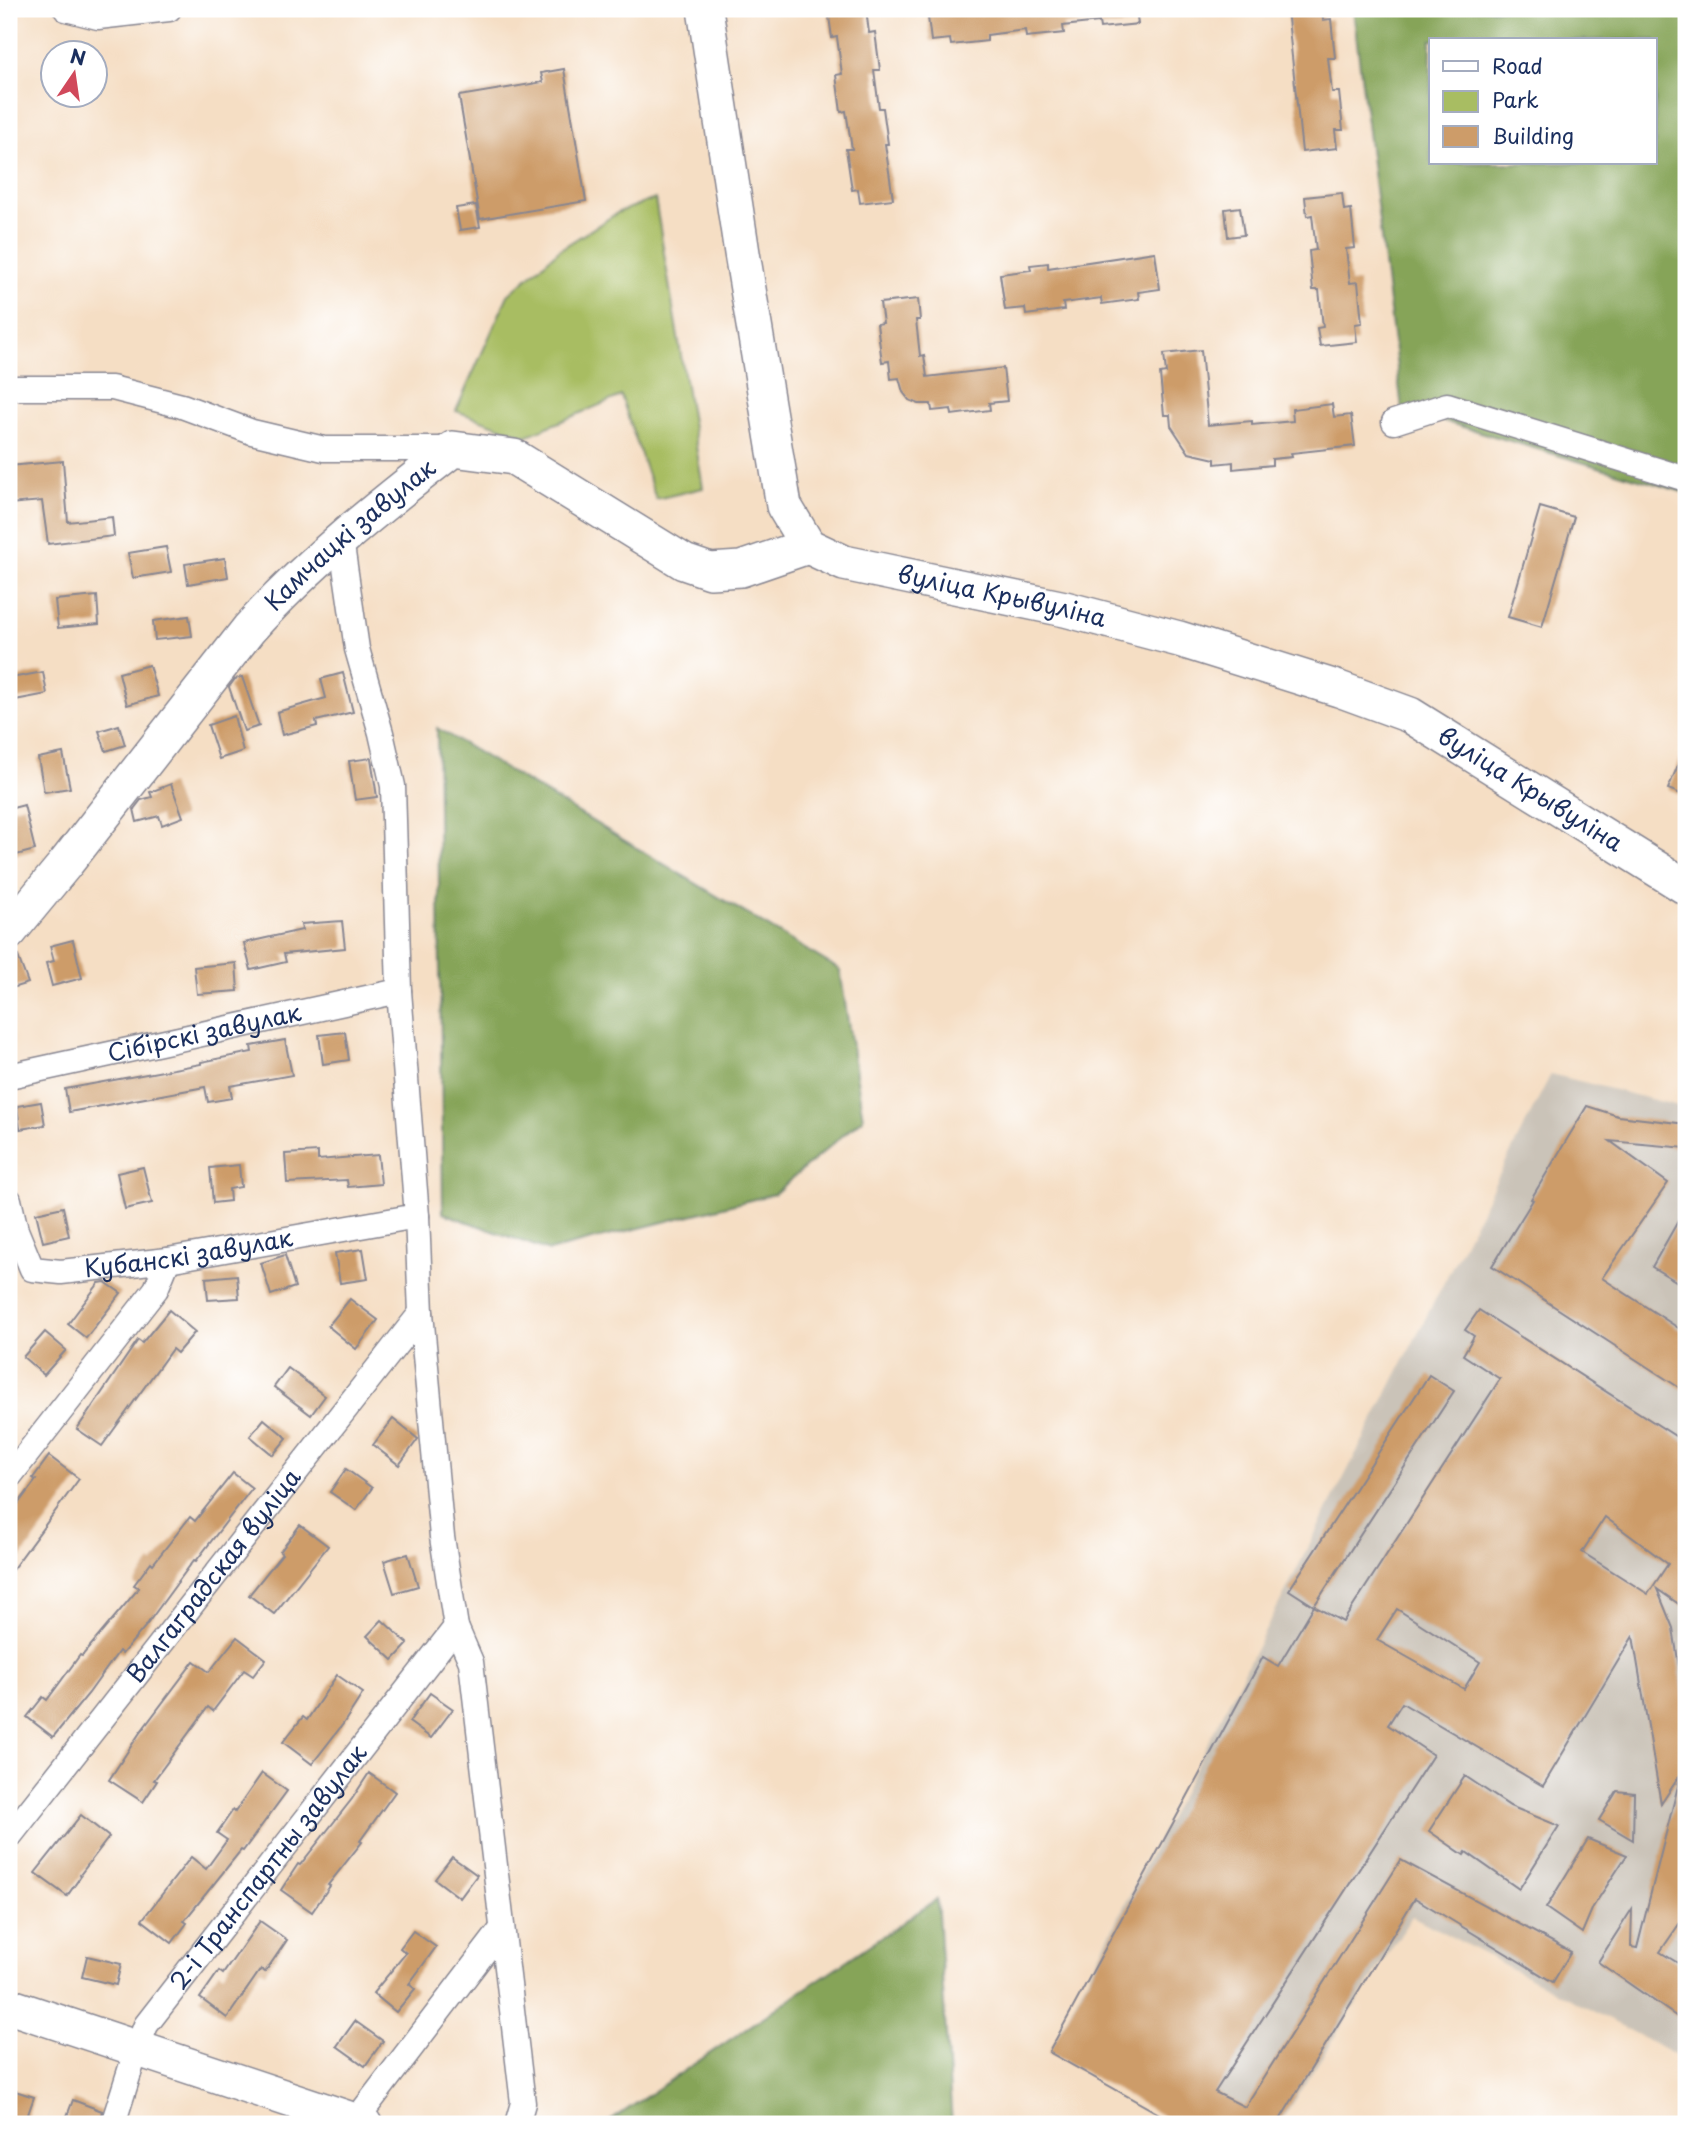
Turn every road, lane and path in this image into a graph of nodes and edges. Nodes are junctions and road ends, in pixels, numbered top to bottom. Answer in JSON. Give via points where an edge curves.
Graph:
{"nodes":[{"id":1,"x":66,"y":9,"type":"edge"},
{"id":2,"x":169,"y":9,"type":"edge"},
{"id":3,"x":705,"y":9,"type":"edge"},
{"id":4,"x":9,"y":388,"type":"edge"},
{"id":5,"x":1394,"y":422,"type":"dead end"},
{"id":6,"x":453,"y":449,"type":"junction"},
{"id":7,"x":1686,"y":479,"type":"edge"},
{"id":8,"x":341,"y":539,"type":"junction"},
{"id":9,"x":808,"y":546,"type":"junction"},
{"id":10,"x":1686,"y":887,"type":"edge"},
{"id":11,"x":9,"y":932,"type":"edge"},
{"id":12,"x":399,"y":991,"type":"junction"},
{"id":13,"x":9,"y":1076,"type":"edge"},
{"id":14,"x":9,"y":1200,"type":"edge"},
{"id":15,"x":416,"y":1216,"type":"junction"},
{"id":16,"x":168,"y":1260,"type":"junction"},
{"id":17,"x":421,"y":1313,"type":"junction"},
{"id":18,"x":9,"y":1477,"type":"edge"},
{"id":19,"x":456,"y":1627,"type":"junction"},
{"id":20,"x":9,"y":1837,"type":"edge"},
{"id":21,"x":502,"y":1930,"type":"junction"},
{"id":22,"x":9,"y":2006,"type":"edge"},
{"id":23,"x":137,"y":2048,"type":"junction"},
{"id":24,"x":360,"y":2122,"type":"edge"},
{"id":25,"x":113,"y":2124,"type":"edge"},
{"id":26,"x":517,"y":2124,"type":"edge"}],
"edges":[{"from":1,"to":2,"type":"street","via":[[98,18]]},
{"from":3,"to":9,"type":"main road","via":[[784,506]]},
{"from":4,"to":6,"type":"street","via":[[112,388],[182,405],[252,432],[324,449]]},
{"from":5,"to":7,"type":"street","via":[[1447,404]]},
{"from":6,"to":8,"type":"main road","name":"Камчацкі завулак"},
{"from":6,"to":9,"type":"main road","name":"Камчацкі завулак","via":[[514,457],[684,562],[709,571],[741,569]]},
{"from":8,"to":11,"type":"main road","name":"Камчацкі завулак","via":[[249,629]]},
{"from":8,"to":12,"type":"street","via":[[357,649],[393,786]]},
{"from":9,"to":10,"type":"main road","name":"вуліца Крывуліна","via":[[844,563],[1065,609],[1179,639],[1378,702],[1410,715]]},
{"from":12,"to":13,"type":"street","name":"Сібірскі завулак"},
{"from":12,"to":15,"type":"street"},
{"from":14,"to":16,"type":"street","name":"Кубанскі завулак","via":[[32,1269],[61,1272]]},
{"from":15,"to":16,"type":"street","name":"Кубанскі завулак"},
{"from":15,"to":17,"type":"street"},
{"from":16,"to":18,"type":"street","via":[[156,1289]]},
{"from":17,"to":19,"type":"street","via":[[442,1537]]},
{"from":17,"to":20,"type":"street","name":"Валгаградская вуліца"},
{"from":19,"to":21,"type":"street","via":[[471,1662]]},
{"from":19,"to":23,"type":"street","name":"2-і Транспартны завулак","via":[[146,2025]]},
{"from":21,"to":24,"type":"street"},
{"from":21,"to":26,"type":"street","via":[[523,2103]]},
{"from":22,"to":23,"type":"main road"},
{"from":23,"to":24,"type":"main road"},
{"from":23,"to":25,"type":"street","name":"2-і Транспартны завулак"}]}
